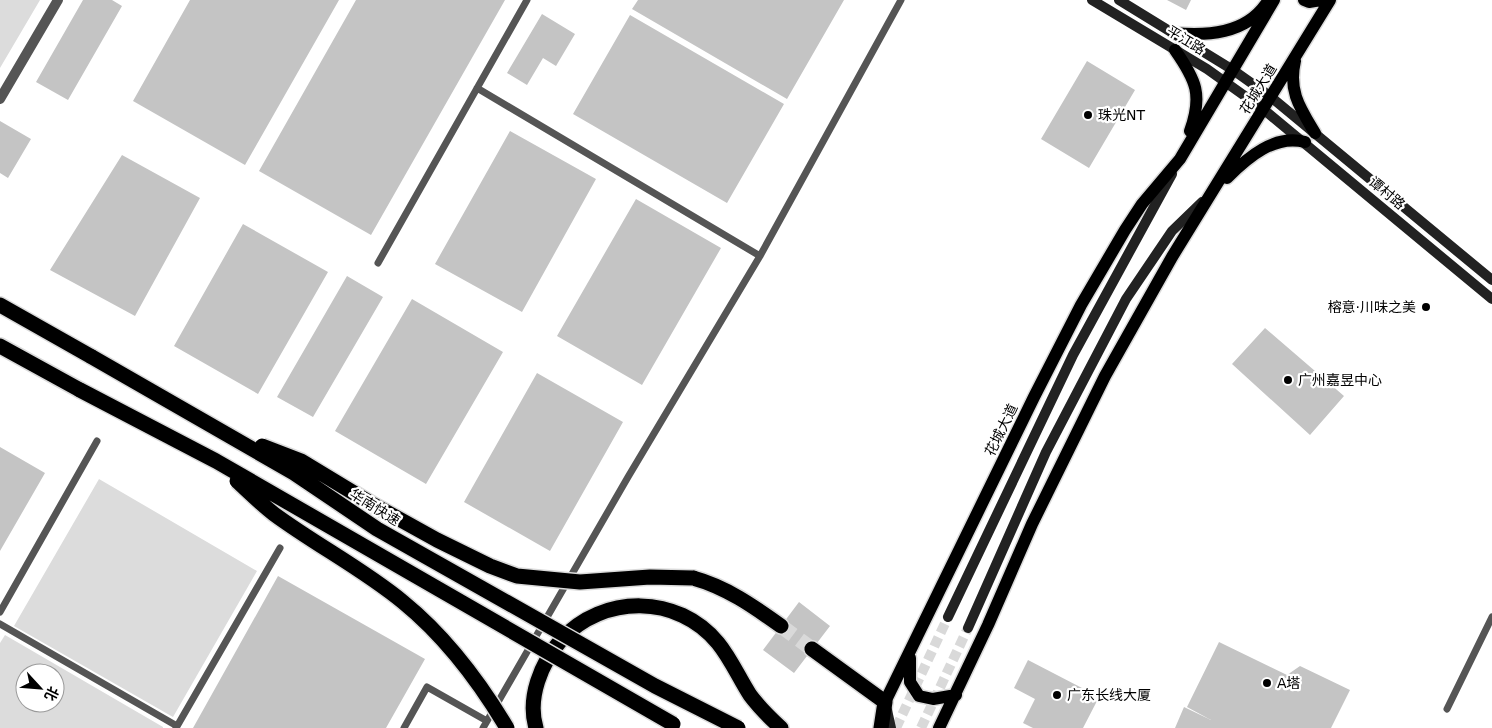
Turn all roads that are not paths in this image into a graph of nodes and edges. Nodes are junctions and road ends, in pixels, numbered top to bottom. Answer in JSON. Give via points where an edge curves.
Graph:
{"nodes":[{"id":1,"x":58,"y":0,"type":"edge"},
{"id":2,"x":527,"y":0,"type":"edge"},
{"id":3,"x":901,"y":0,"type":"edge"},
{"id":4,"x":1092,"y":0,"type":"edge"},
{"id":5,"x":1118,"y":0,"type":"edge"},
{"id":6,"x":1268,"y":0,"type":"edge"},
{"id":7,"x":1274,"y":0,"type":"edge"},
{"id":8,"x":1304,"y":0,"type":"edge"},
{"id":9,"x":1320,"y":0,"type":"edge"},
{"id":10,"x":1330,"y":0,"type":"edge"},
{"id":11,"x":1174,"y":33,"type":"junction"},
{"id":12,"x":1175,"y":50,"type":"junction"},
{"id":13,"x":1298,"y":52,"type":"junction"},
{"id":14,"x":1233,"y":70,"type":"junction"},
{"id":15,"x":1226,"y":82,"type":"junction"},
{"id":16,"x":477,"y":88,"type":"junction"},
{"id":17,"x":1270,"y":97,"type":"junction"},
{"id":18,"x":0,"y":99,"type":"edge"},
{"id":19,"x":1263,"y":109,"type":"junction"},
{"id":20,"x":1315,"y":132,"type":"junction"},
{"id":21,"x":1306,"y":142,"type":"junction"},
{"id":22,"x":1180,"y":159,"type":"junction"},
{"id":23,"x":1211,"y":194,"type":"junction"},
{"id":24,"x":760,"y":256,"type":"junction"},
{"id":25,"x":378,"y":263,"type":"dead end"},
{"id":26,"x":1492,"y":280,"type":"edge"},
{"id":27,"x":1492,"y":300,"type":"edge"},
{"id":28,"x":0,"y":305,"type":"edge"},
{"id":29,"x":0,"y":346,"type":"edge"},
{"id":30,"x":219,"y":429,"type":"junction"},
{"id":31,"x":97,"y":441,"type":"dead end"},
{"id":32,"x":216,"y":461,"type":"junction"},
{"id":33,"x":280,"y":548,"type":"dead end"},
{"id":34,"x":0,"y":612,"type":"edge"},
{"id":35,"x":1492,"y":617,"type":"edge"},
{"id":36,"x":948,"y":618,"type":"tunnel mouth"},
{"id":37,"x":0,"y":624,"type":"edge"},
{"id":38,"x":781,"y":626,"type":"tunnel mouth"},
{"id":39,"x":968,"y":628,"type":"tunnel mouth"},
{"id":40,"x":812,"y":649,"type":"tunnel mouth"},
{"id":41,"x":910,"y":653,"type":"junction"},
{"id":42,"x":956,"y":695,"type":"junction"},
{"id":43,"x":885,"y":702,"type":"junction"},
{"id":44,"x":1447,"y":709,"type":"dead end"},
{"id":45,"x":487,"y":721,"type":"junction"},
{"id":46,"x":177,"y":727,"type":"edge"},
{"id":47,"x":677,"y":727,"type":"edge"},
{"id":48,"x":404,"y":728,"type":"edge"},
{"id":49,"x":483,"y":728,"type":"edge"},
{"id":50,"x":507,"y":728,"type":"edge"},
{"id":51,"x":536,"y":728,"type":"edge"},
{"id":52,"x":738,"y":728,"type":"edge"},
{"id":53,"x":781,"y":728,"type":"edge"},
{"id":54,"x":873,"y":728,"type":"edge"},
{"id":55,"x":881,"y":728,"type":"edge"},
{"id":56,"x":891,"y":728,"type":"edge"},
{"id":57,"x":940,"y":728,"type":"edge"}],
"edges":[{"from":1,"to":18,"type":"street"},
{"from":2,"to":16,"type":"lane"},
{"from":3,"to":24,"type":"lane"},
{"from":4,"to":12,"type":"street","name":"平江路"},
{"from":5,"to":11,"type":"street","name":"平江路"},
{"from":6,"to":11,"type":"main road","via":[[1260,13],[1232,29],[1196,35]]},
{"from":7,"to":14,"type":"main road","name":"花城大道"},
{"from":8,"to":9,"type":"main road"},
{"from":10,"to":13,"type":"main road","name":"花城大道"},
{"from":11,"to":14,"type":"street","name":"平江路"},
{"from":12,"to":15,"type":"street","name":"平江路"},
{"from":12,"to":22,"type":"main road","via":[[1195,83],[1197,93],[1196,113]]},
{"from":13,"to":17,"type":"main road","name":"花城大道"},
{"from":13,"to":20,"type":"main road","via":[[1292,88],[1300,109]]},
{"from":14,"to":15,"type":"main road","name":"花城大道"},
{"from":14,"to":17,"type":"street","name":"平江路"},
{"from":15,"to":19,"type":"street","name":"平江路"},
{"from":15,"to":22,"type":"main road","name":"花城大道"},
{"from":16,"to":24,"type":"lane"},
{"from":16,"to":25,"type":"lane"},
{"from":17,"to":19,"type":"main road","name":"花城大道"},
{"from":17,"to":20,"type":"street","name":"谭村路"},
{"from":19,"to":21,"type":"street","name":"谭村路"},
{"from":19,"to":23,"type":"main road","name":"花城大道"},
{"from":20,"to":26,"type":"street","name":"谭村路"},
{"from":21,"to":23,"type":"main road","via":[[1292,138],[1264,148],[1236,168]]},
{"from":21,"to":27,"type":"street","name":"谭村路"},
{"from":22,"to":36,"type":"street","name":"花城大道","via":[[1073,355]]},
{"from":22,"to":41,"type":"main road","name":"花城大道","via":[[1142,204],[1081,305]]},
{"from":23,"to":39,"type":"street","name":"花城大道","via":[[1172,231],[1126,300],[1046,452]]},
{"from":23,"to":42,"type":"main road","name":"花城大道","via":[[1105,376],[1032,524]]},
{"from":24,"to":45,"type":"lane"},
{"from":28,"to":30,"type":"highway","name":"华南快速","bridge":true},
{"from":29,"to":32,"type":"highway","bridge":true},
{"from":30,"to":38,"type":"highway","bridge":true,"via":[[301,461],[437,540],[517,576],[580,582],[692,578],[715,584]]},
{"from":30,"to":52,"type":"highway","name":"华南快速","bridge":true,"via":[[294,473],[377,528],[655,686]]},
{"from":31,"to":34,"type":"lane"},
{"from":32,"to":47,"type":"highway","bridge":true},
{"from":32,"to":50,"type":"highway","bridge":true,"via":[[273,513],[403,602],[440,636],[467,668]]},
{"from":33,"to":46,"type":"lane"},
{"from":35,"to":44,"type":"lane"},
{"from":37,"to":46,"type":"lane"},
{"from":40,"to":43,"type":"highway"},
{"from":41,"to":42,"type":"main road","via":[[910,682],[919,696],[933,700]]},
{"from":41,"to":43,"type":"main road","name":"花城大道"},
{"from":42,"to":57,"type":"main road","name":"花城大道"},
{"from":43,"to":54,"type":"street","name":"花城大道"},
{"from":43,"to":55,"type":"highway"},
{"from":43,"to":56,"type":"street"},
{"from":45,"to":48,"type":"lane","via":[[427,687]]},
{"from":45,"to":49,"type":"lane"},
{"from":51,"to":53,"type":"highway","via":[[534,697],[546,660],[560,641],[586,618],[607,610],[649,605],[668,610],[703,629],[718,644],[765,713]]}]}
